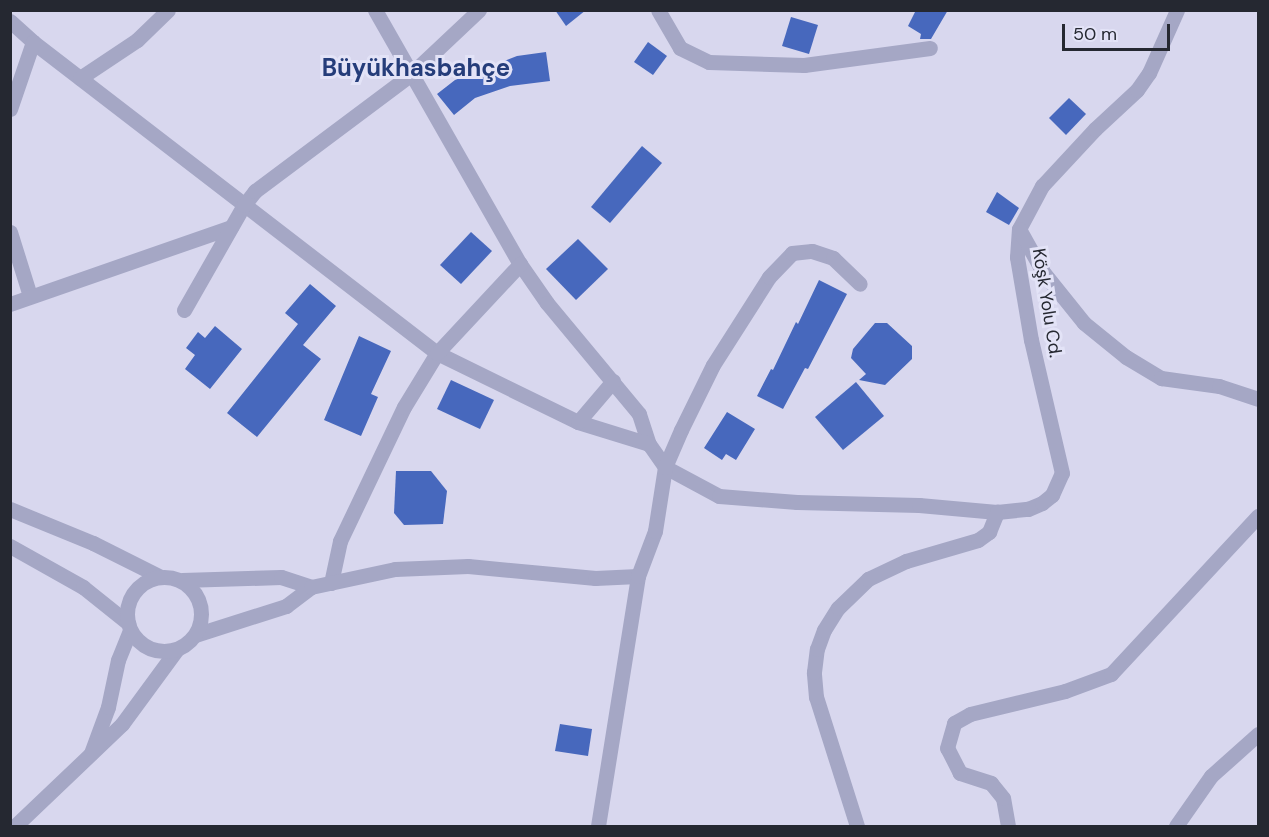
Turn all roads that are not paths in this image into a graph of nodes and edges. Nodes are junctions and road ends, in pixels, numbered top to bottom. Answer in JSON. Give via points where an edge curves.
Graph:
{"nodes":[{"id":1,"x":168,"y":10,"type":"edge"},
{"id":2,"x":375,"y":10,"type":"edge"},
{"id":3,"x":479,"y":10,"type":"edge"},
{"id":4,"x":658,"y":10,"type":"edge"},
{"id":5,"x":1177,"y":10,"type":"edge"},
{"id":6,"x":10,"y":21,"type":"edge"},
{"id":7,"x":33,"y":42,"type":"junction"},
{"id":8,"x":930,"y":48,"type":"dead end"},
{"id":9,"x":410,"y":75,"type":"junction"},
{"id":10,"x":80,"y":78,"type":"junction"},
{"id":11,"x":10,"y":109,"type":"edge"},
{"id":12,"x":244,"y":204,"type":"junction"},
{"id":13,"x":231,"y":227,"type":"junction"},
{"id":14,"x":1019,"y":229,"type":"junction"},
{"id":15,"x":10,"y":232,"type":"edge"},
{"id":16,"x":520,"y":264,"type":"junction"},
{"id":17,"x":860,"y":284,"type":"dead end"},
{"id":18,"x":30,"y":296,"type":"junction"},
{"id":19,"x":10,"y":304,"type":"edge"},
{"id":20,"x":184,"y":310,"type":"dead end"},
{"id":21,"x":437,"y":353,"type":"junction"},
{"id":22,"x":613,"y":381,"type":"junction"},
{"id":23,"x":1258,"y":399,"type":"edge"},
{"id":24,"x":578,"y":422,"type":"junction"},
{"id":25,"x":649,"y":444,"type":"junction"},
{"id":26,"x":665,"y":467,"type":"junction"},
{"id":27,"x":10,"y":509,"type":"edge"},
{"id":28,"x":997,"y":512,"type":"junction"},
{"id":29,"x":1258,"y":516,"type":"edge"},
{"id":30,"x":10,"y":546,"type":"edge"},
{"id":31,"x":159,"y":576,"type":"junction"},
{"id":32,"x":638,"y":576,"type":"junction"},
{"id":33,"x":182,"y":580,"type":"junction"},
{"id":34,"x":331,"y":583,"type":"junction"},
{"id":35,"x":311,"y":587,"type":"junction"},
{"id":36,"x":129,"y":626,"type":"junction"},
{"id":37,"x":195,"y":634,"type":"junction"},
{"id":38,"x":177,"y":649,"type":"junction"},
{"id":39,"x":1258,"y":734,"type":"edge"},
{"id":40,"x":90,"y":757,"type":"junction"},
{"id":41,"x":15,"y":826,"type":"edge"},
{"id":42,"x":598,"y":826,"type":"edge"},
{"id":43,"x":857,"y":826,"type":"edge"},
{"id":44,"x":1008,"y":826,"type":"edge"},
{"id":45,"x":1176,"y":826,"type":"edge"}],
"edges":[{"from":1,"to":10,"type":"street","via":[[136,40]]},
{"from":2,"to":9,"type":"street"},
{"from":3,"to":9,"type":"street"},
{"from":4,"to":8,"type":"street","via":[[680,48],[709,62],[804,65]]},
{"from":5,"to":14,"type":"street","name":"Köşk Yolu Cd.","via":[[1149,73],[1137,90],[1042,186]]},
{"from":6,"to":7,"type":"street"},
{"from":7,"to":10,"type":"street"},
{"from":7,"to":11,"type":"street"},
{"from":9,"to":12,"type":"street","via":[[255,191]]},
{"from":9,"to":16,"type":"street"},
{"from":10,"to":12,"type":"street"},
{"from":12,"to":13,"type":"street"},
{"from":12,"to":21,"type":"street"},
{"from":13,"to":18,"type":"street"},
{"from":13,"to":20,"type":"street"},
{"from":14,"to":23,"type":"street","via":[[1043,272],[1084,323],[1126,357],[1161,378],[1219,386]]},
{"from":14,"to":28,"type":"street","name":"Köşk Yolu Cd.","via":[[1017,256],[1031,340],[1062,473],[1052,495],[1042,503],[1028,509]]},
{"from":15,"to":18,"type":"street"},
{"from":16,"to":21,"type":"street"},
{"from":16,"to":22,"type":"street","via":[[547,303]]},
{"from":17,"to":26,"type":"street","via":[[833,258],[812,251],[792,253],[769,277],[713,365]]},
{"from":18,"to":19,"type":"street"},
{"from":21,"to":24,"type":"street"},
{"from":21,"to":34,"type":"street","via":[[404,407],[340,541]]},
{"from":22,"to":24,"type":"street"},
{"from":22,"to":25,"type":"street","via":[[639,414]]},
{"from":24,"to":25,"type":"street"},
{"from":25,"to":26,"type":"street"},
{"from":26,"to":28,"type":"street","via":[[719,496],[919,504]]},
{"from":26,"to":32,"type":"street","via":[[655,531]]},
{"from":27,"to":31,"type":"street","via":[[93,543]]},
{"from":28,"to":43,"type":"street","via":[[989,532],[978,540],[906,561],[868,579],[838,608],[824,630],[814,672],[816,697]]},
{"from":29,"to":44,"type":"street","via":[[1111,674],[1065,691],[970,714],[954,723],[947,748],[960,773],[991,783],[1003,798]]},
{"from":30,"to":36,"type":"street","via":[[83,586]]},
{"from":31,"to":33,"type":"street"},
{"from":31,"to":36,"type":"street","via":[[144,582],[133,593],[127,607]]},
{"from":32,"to":34,"type":"street","via":[[595,578],[468,566],[395,569]]},
{"from":32,"to":42,"type":"street"},
{"from":33,"to":35,"type":"street","via":[[281,577]]},
{"from":33,"to":37,"type":"street","via":[[201,604],[201,620]]},
{"from":34,"to":35,"type":"street"},
{"from":35,"to":37,"type":"street","via":[[286,606]]},
{"from":36,"to":38,"type":"street","via":[[146,647],[161,651]]},
{"from":36,"to":40,"type":"street"},
{"from":37,"to":38,"type":"street"},
{"from":38,"to":40,"type":"street","via":[[123,724]]},
{"from":39,"to":45,"type":"street","via":[[1211,776]]},
{"from":40,"to":41,"type":"street"}]}
